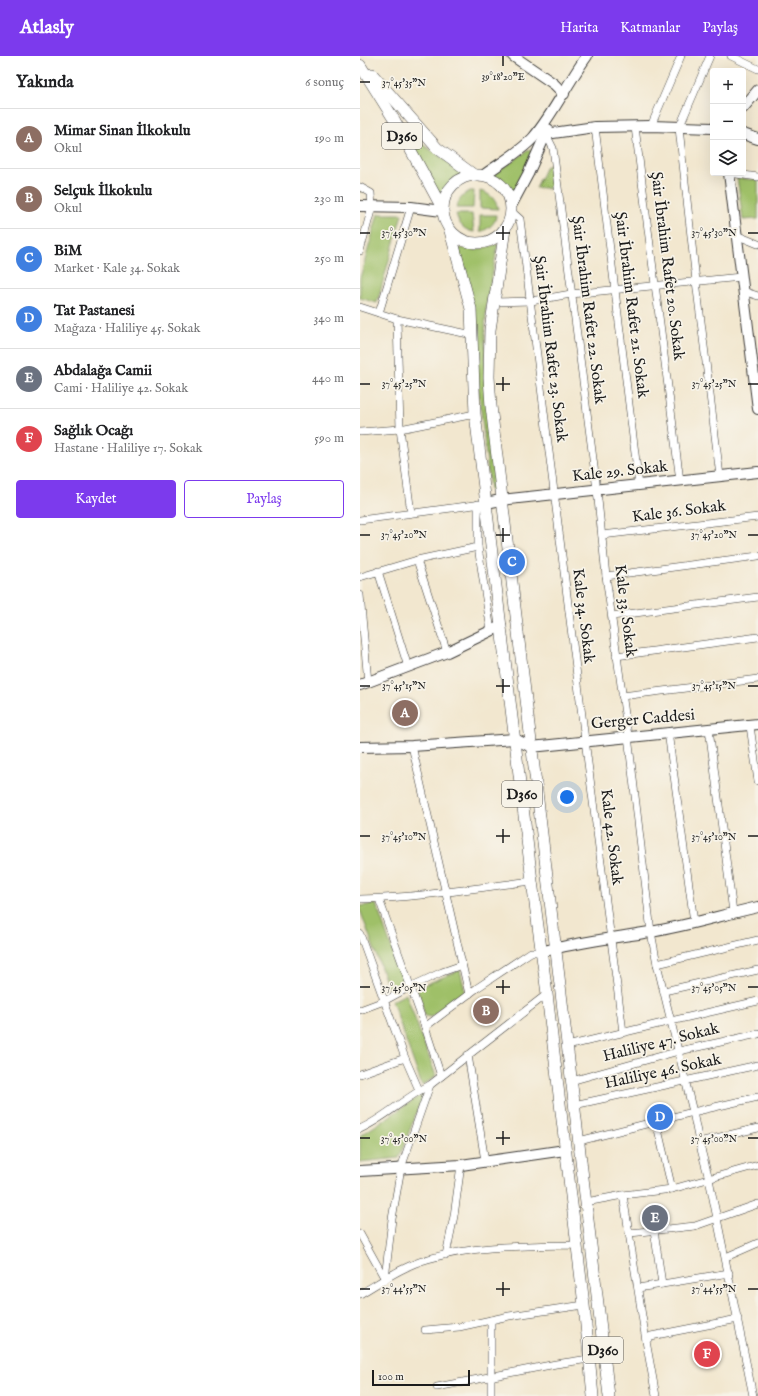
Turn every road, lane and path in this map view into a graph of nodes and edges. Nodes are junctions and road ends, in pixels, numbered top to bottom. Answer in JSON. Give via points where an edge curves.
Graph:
{"nodes":[{"id":1,"x":513,"y":56,"type":"edge"},
{"id":2,"x":587,"y":56,"type":"edge"},
{"id":3,"x":681,"y":56,"type":"edge"},
{"id":4,"x":710,"y":56,"type":"edge"},
{"id":5,"x":731,"y":56,"type":"edge"},
{"id":6,"x":360,"y":60,"type":"edge"},
{"id":7,"x":360,"y":65,"type":"edge"},
{"id":8,"x":758,"y":69,"type":"edge"},
{"id":9,"x":758,"y":90,"type":"edge"},
{"id":10,"x":564,"y":94,"type":"junction"},
{"id":11,"x":746,"y":104,"type":"edge"},
{"id":12,"x":650,"y":126,"type":"junction"},
{"id":13,"x":595,"y":127,"type":"junction"},
{"id":14,"x":635,"y":127,"type":"junction"},
{"id":15,"x":679,"y":128,"type":"junction"},
{"id":16,"x":710,"y":128,"type":"edge"},
{"id":17,"x":546,"y":134,"type":"junction"},
{"id":18,"x":746,"y":135,"type":"edge"},
{"id":19,"x":532,"y":139,"type":"junction"},
{"id":20,"x":758,"y":139,"type":"edge"},
{"id":21,"x":479,"y":175,"type":"junction"},
{"id":22,"x":746,"y":175,"type":"edge"},
{"id":23,"x":729,"y":176,"type":"edge"},
{"id":24,"x":758,"y":177,"type":"edge"},
{"id":25,"x":360,"y":187,"type":"edge"},
{"id":26,"x":360,"y":206,"type":"edge"},
{"id":27,"x":372,"y":207,"type":"junction"},
{"id":28,"x":411,"y":207,"type":"junction"},
{"id":29,"x":511,"y":209,"type":"junction"},
{"id":30,"x":442,"y":210,"type":"junction"},
{"id":31,"x":505,"y":229,"type":"junction"},
{"id":32,"x":450,"y":230,"type":"junction"},
{"id":33,"x":736,"y":235,"type":"junction"},
{"id":34,"x":758,"y":244,"type":"edge"},
{"id":35,"x":360,"y":251,"type":"edge"},
{"id":36,"x":741,"y":277,"type":"junction"},
{"id":37,"x":696,"y":281,"type":"junction"},
{"id":38,"x":656,"y":286,"type":"junction"},
{"id":39,"x":614,"y":290,"type":"junction"},
{"id":40,"x":743,"y":291,"type":"junction"},
{"id":41,"x":571,"y":294,"type":"junction"},
{"id":42,"x":758,"y":296,"type":"edge"},
{"id":43,"x":531,"y":301,"type":"junction"},
{"id":44,"x":494,"y":302,"type":"junction"},
{"id":45,"x":360,"y":307,"type":"edge"},
{"id":46,"x":379,"y":312,"type":"junction"},
{"id":47,"x":397,"y":319,"type":"junction"},
{"id":48,"x":473,"y":335,"type":"junction"},
{"id":49,"x":758,"y":409,"type":"edge"},
{"id":50,"x":475,"y":414,"type":"junction"},
{"id":51,"x":400,"y":429,"type":"junction"},
{"id":52,"x":360,"y":432,"type":"edge"},
{"id":53,"x":758,"y":472,"type":"edge"},
{"id":54,"x":720,"y":476,"type":"junction"},
{"id":55,"x":680,"y":481,"type":"junction"},
{"id":56,"x":639,"y":486,"type":"junction"},
{"id":57,"x":597,"y":490,"type":"junction"},
{"id":58,"x":554,"y":495,"type":"junction"},
{"id":59,"x":501,"y":500,"type":"junction"},
{"id":60,"x":482,"y":504,"type":"junction"},
{"id":61,"x":411,"y":513,"type":"junction"},
{"id":62,"x":758,"y":517,"type":"edge"},
{"id":63,"x":360,"y":520,"type":"edge"},
{"id":64,"x":602,"y":534,"type":"junction"},
{"id":65,"x":478,"y":547,"type":"junction"},
{"id":66,"x":758,"y":556,"type":"edge"},
{"id":67,"x":417,"y":560,"type":"junction"},
{"id":68,"x":378,"y":571,"type":"junction"},
{"id":69,"x":606,"y":576,"type":"junction"},
{"id":70,"x":360,"y":577,"type":"edge"},
{"id":71,"x":360,"y":595,"type":"edge"},
{"id":72,"x":758,"y":598,"type":"edge"},
{"id":73,"x":612,"y":616,"type":"junction"},
{"id":74,"x":501,"y":626,"type":"junction"},
{"id":75,"x":361,"y":627,"type":"edge"},
{"id":76,"x":491,"y":631,"type":"junction"},
{"id":77,"x":758,"y":637,"type":"edge"},
{"id":78,"x":447,"y":652,"type":"junction"},
{"id":79,"x":616,"y":656,"type":"junction"},
{"id":80,"x":408,"y":667,"type":"junction"},
{"id":81,"x":758,"y":679,"type":"edge"},
{"id":82,"x":364,"y":683,"type":"edge"},
{"id":83,"x":622,"y":696,"type":"junction"},
{"id":84,"x":754,"y":725,"type":"edge"},
{"id":85,"x":709,"y":729,"type":"junction"},
{"id":86,"x":668,"y":732,"type":"junction"},
{"id":87,"x":628,"y":736,"type":"junction"},
{"id":88,"x":515,"y":739,"type":"junction"},
{"id":89,"x":585,"y":740,"type":"junction"},
{"id":90,"x":412,"y":746,"type":"junction"},
{"id":91,"x":531,"y":746,"type":"junction"},
{"id":92,"x":360,"y":747,"type":"edge"},
{"id":93,"x":758,"y":781,"type":"edge"},
{"id":94,"x":532,"y":881,"type":"junction"},
{"id":95,"x":445,"y":892,"type":"junction"},
{"id":96,"x":360,"y":899,"type":"edge"},
{"id":97,"x":379,"y":899,"type":"junction"},
{"id":98,"x":758,"y":907,"type":"edge"},
{"id":99,"x":733,"y":912,"type":"junction"},
{"id":100,"x":694,"y":922,"type":"junction"},
{"id":101,"x":651,"y":932,"type":"junction"},
{"id":102,"x":360,"y":934,"type":"edge"},
{"id":103,"x":610,"y":938,"type":"junction"},
{"id":104,"x":758,"y":940,"type":"edge"},
{"id":105,"x":362,"y":948,"type":"edge"},
{"id":106,"x":555,"y":948,"type":"junction"},
{"id":107,"x":541,"y":952,"type":"junction"},
{"id":108,"x":657,"y":964,"type":"junction"},
{"id":109,"x":462,"y":965,"type":"junction"},
{"id":110,"x":758,"y":970,"type":"edge"},
{"id":111,"x":410,"y":986,"type":"junction"},
{"id":112,"x":664,"y":991,"type":"junction"},
{"id":113,"x":470,"y":994,"type":"junction"},
{"id":114,"x":548,"y":994,"type":"junction"},
{"id":115,"x":384,"y":1001,"type":"junction"},
{"id":116,"x":758,"y":1001,"type":"edge"},
{"id":117,"x":360,"y":1010,"type":"edge"},
{"id":118,"x":671,"y":1021,"type":"junction"},
{"id":119,"x":425,"y":1027,"type":"junction"},
{"id":120,"x":623,"y":1032,"type":"junction"},
{"id":121,"x":758,"y":1034,"type":"edge"},
{"id":122,"x":567,"y":1046,"type":"junction"},
{"id":123,"x":679,"y":1051,"type":"junction"},
{"id":124,"x":468,"y":1055,"type":"junction"},
{"id":125,"x":405,"y":1058,"type":"junction"},
{"id":126,"x":758,"y":1065,"type":"edge"},
{"id":127,"x":360,"y":1074,"type":"edge"},
{"id":128,"x":441,"y":1076,"type":"junction"},
{"id":129,"x":571,"y":1081,"type":"junction"},
{"id":130,"x":685,"y":1082,"type":"junction"},
{"id":131,"x":430,"y":1085,"type":"junction"},
{"id":132,"x":419,"y":1090,"type":"junction"},
{"id":133,"x":758,"y":1097,"type":"edge"},
{"id":134,"x":574,"y":1105,"type":"junction"},
{"id":135,"x":693,"y":1112,"type":"junction"},
{"id":136,"x":656,"y":1121,"type":"junction"},
{"id":137,"x":758,"y":1128,"type":"edge"},
{"id":138,"x":360,"y":1129,"type":"edge"},
{"id":139,"x":579,"y":1140,"type":"junction"},
{"id":140,"x":699,"y":1142,"type":"junction"},
{"id":141,"x":565,"y":1150,"type":"junction"},
{"id":142,"x":485,"y":1161,"type":"junction"},
{"id":143,"x":758,"y":1164,"type":"edge"},
{"id":144,"x":461,"y":1165,"type":"junction"},
{"id":145,"x":401,"y":1168,"type":"junction"},
{"id":146,"x":360,"y":1171,"type":"edge"},
{"id":147,"x":709,"y":1179,"type":"junction"},
{"id":148,"x":672,"y":1189,"type":"junction"},
{"id":149,"x":623,"y":1195,"type":"junction"},
{"id":150,"x":586,"y":1202,"type":"junction"},
{"id":151,"x":758,"y":1204,"type":"edge"},
{"id":152,"x":716,"y":1219,"type":"junction"},
{"id":153,"x":654,"y":1230,"type":"junction"},
{"id":154,"x":630,"y":1233,"type":"junction"},
{"id":155,"x":360,"y":1234,"type":"edge"},
{"id":156,"x":758,"y":1243,"type":"edge"},
{"id":157,"x":577,"y":1245,"type":"junction"},
{"id":158,"x":446,"y":1255,"type":"junction"},
{"id":159,"x":726,"y":1257,"type":"junction"},
{"id":160,"x":729,"y":1273,"type":"junction"},
{"id":161,"x":385,"y":1279,"type":"junction"},
{"id":162,"x":662,"y":1284,"type":"junction"},
{"id":163,"x":638,"y":1288,"type":"junction"},
{"id":164,"x":360,"y":1294,"type":"edge"},
{"id":165,"x":584,"y":1305,"type":"junction"},
{"id":166,"x":738,"y":1318,"type":"junction"},
{"id":167,"x":491,"y":1320,"type":"junction"},
{"id":168,"x":425,"y":1330,"type":"dead end"},
{"id":169,"x":646,"y":1341,"type":"junction"},
{"id":170,"x":589,"y":1360,"type":"junction"},
{"id":171,"x":491,"y":1376,"type":"junction"},
{"id":172,"x":437,"y":1387,"type":"dead end"},
{"id":173,"x":491,"y":1396,"type":"edge"},
{"id":174,"x":593,"y":1396,"type":"edge"},
{"id":175,"x":609,"y":1396,"type":"edge"},
{"id":176,"x":656,"y":1396,"type":"edge"},
{"id":177,"x":754,"y":1396,"type":"edge"}],
"edges":[{"from":1,"to":10,"type":"street","via":[[554,84]]},
{"from":2,"to":10,"type":"street"},
{"from":3,"to":12,"type":"street"},
{"from":4,"to":15,"type":"street"},
{"from":5,"to":8,"type":"street"},
{"from":6,"to":21,"type":"main road","number":"D360","via":[[437,148]]},
{"from":7,"to":30,"type":"main road","number":"D360","via":[[395,121]]},
{"from":9,"to":11,"type":"street"},
{"from":10,"to":17,"type":"street"},
{"from":10,"to":19,"type":"street"},
{"from":12,"to":14,"type":"street"},
{"from":12,"to":15,"type":"street"},
{"from":13,"to":14,"type":"street"},
{"from":13,"to":17,"type":"street"},
{"from":13,"to":39,"type":"street","name":"Şair İbrahim Rafet 21. Sokak"},
{"from":14,"to":38,"type":"street","name":"Şair İbrahim Rafet 20. Sokak"},
{"from":15,"to":16,"type":"street"},
{"from":15,"to":37,"type":"street"},
{"from":17,"to":19,"type":"street"},
{"from":17,"to":29,"type":"street"},
{"from":17,"to":41,"type":"street","name":"Şair İbrahim Rafet 22. Sokak","via":[[553,148]]},
{"from":18,"to":20,"type":"street"},
{"from":19,"to":21,"type":"street"},
{"from":21,"to":29,"type":"main road","via":[[500,183],[507,194]]},
{"from":21,"to":30,"type":"main road","via":[[460,180],[448,189]]},
{"from":22,"to":24,"type":"street"},
{"from":23,"to":33,"type":"street"},
{"from":25,"to":27,"type":"street","via":[[371,193]]},
{"from":26,"to":27,"type":"street"},
{"from":27,"to":28,"type":"street"},
{"from":27,"to":35,"type":"street"},
{"from":28,"to":30,"type":"street"},
{"from":28,"to":46,"type":"street"},
{"from":29,"to":31,"type":"main road"},
{"from":29,"to":43,"type":"street","name":"Şair İbrahim Rafet 23. Sokak","via":[[520,219]]},
{"from":30,"to":32,"type":"main road"},
{"from":31,"to":32,"type":"main road","via":[[491,241],[477,243],[464,241]]},
{"from":31,"to":44,"type":"main road","number":"D360"},
{"from":32,"to":48,"type":"main road","number":"D360","via":[[471,309]]},
{"from":33,"to":34,"type":"street"},
{"from":33,"to":36,"type":"street"},
{"from":36,"to":37,"type":"street"},
{"from":36,"to":40,"type":"street"},
{"from":37,"to":38,"type":"street"},
{"from":37,"to":54,"type":"street"},
{"from":38,"to":39,"type":"street"},
{"from":38,"to":55,"type":"street","name":"Şair İbrahim Rafet 20. Sokak"},
{"from":39,"to":41,"type":"street"},
{"from":39,"to":56,"type":"street","name":"Şair İbrahim Rafet 21. Sokak"},
{"from":40,"to":42,"type":"street"},
{"from":40,"to":49,"type":"street"},
{"from":41,"to":43,"type":"street"},
{"from":41,"to":57,"type":"street","name":"Şair İbrahim Rafet 22. Sokak"},
{"from":43,"to":44,"type":"street"},
{"from":43,"to":58,"type":"street","name":"Şair İbrahim Rafet 23. Sokak"},
{"from":44,"to":59,"type":"main road","number":"D360","via":[[490,330],[489,378]]},
{"from":45,"to":46,"type":"street"},
{"from":46,"to":47,"type":"street"},
{"from":47,"to":48,"type":"street"},
{"from":47,"to":51,"type":"street"},
{"from":48,"to":50,"type":"main road","number":"D360"},
{"from":50,"to":51,"type":"street"},
{"from":50,"to":60,"type":"main road","number":"D360"},
{"from":51,"to":52,"type":"street"},
{"from":51,"to":61,"type":"street"},
{"from":53,"to":54,"type":"street","name":"Kale 29. Sokak"},
{"from":54,"to":55,"type":"street","name":"Kale 29. Sokak"},
{"from":55,"to":56,"type":"street","name":"Kale 29. Sokak"},
{"from":56,"to":57,"type":"street","name":"Kale 29. Sokak"},
{"from":57,"to":58,"type":"street","name":"Kale 29. Sokak"},
{"from":57,"to":64,"type":"street","name":"Kale 33. Sokak"},
{"from":58,"to":59,"type":"street","name":"Kale 29. Sokak"},
{"from":58,"to":89,"type":"street","name":"Kale 34. Sokak"},
{"from":59,"to":60,"type":"street","name":"Kale 29. Sokak"},
{"from":59,"to":91,"type":"main road","number":"D360"},
{"from":60,"to":61,"type":"street"},
{"from":60,"to":65,"type":"street"},
{"from":60,"to":74,"type":"main road","number":"D360"},
{"from":61,"to":63,"type":"street"},
{"from":62,"to":64,"type":"street","name":"Kale 36. Sokak"},
{"from":64,"to":69,"type":"street","name":"Kale 33. Sokak"},
{"from":65,"to":67,"type":"street"},
{"from":65,"to":76,"type":"street"},
{"from":66,"to":69,"type":"street"},
{"from":67,"to":68,"type":"street"},
{"from":67,"to":78,"type":"street"},
{"from":68,"to":70,"type":"street"},
{"from":68,"to":80,"type":"street"},
{"from":69,"to":73,"type":"street","name":"Kale 33. Sokak"},
{"from":71,"to":75,"type":"street"},
{"from":72,"to":73,"type":"street"},
{"from":73,"to":79,"type":"street","name":"Kale 33. Sokak"},
{"from":74,"to":76,"type":"street"},
{"from":74,"to":88,"type":"main road","number":"D360"},
{"from":75,"to":82,"type":"street"},
{"from":76,"to":78,"type":"street"},
{"from":77,"to":79,"type":"street"},
{"from":78,"to":80,"type":"street"},
{"from":79,"to":83,"type":"street","name":"Kale 33. Sokak"},
{"from":80,"to":82,"type":"street"},
{"from":81,"to":83,"type":"street"},
{"from":83,"to":87,"type":"street","name":"Kale 33. Sokak"},
{"from":84,"to":85,"type":"street","name":"Gerger Caddesi"},
{"from":84,"to":93,"type":"street"},
{"from":85,"to":86,"type":"street","name":"Gerger Caddesi"},
{"from":85,"to":99,"type":"street"},
{"from":86,"to":87,"type":"street","name":"Gerger Caddesi"},
{"from":86,"to":100,"type":"street"},
{"from":87,"to":89,"type":"street","name":"Gerger Caddesi"},
{"from":87,"to":101,"type":"street","name":"Kale 33. Sokak"},
{"from":88,"to":90,"type":"street"},
{"from":88,"to":91,"type":"street"},
{"from":88,"to":94,"type":"main road","number":"D360"},
{"from":89,"to":91,"type":"street","name":"Gerger Caddesi"},
{"from":89,"to":103,"type":"street","name":"Kale 42. Sokak"},
{"from":90,"to":92,"type":"street"},
{"from":90,"to":95,"type":"street"},
{"from":91,"to":106,"type":"main road","number":"D360"},
{"from":94,"to":95,"type":"street"},
{"from":94,"to":107,"type":"main road","number":"D360"},
{"from":95,"to":97,"type":"street"},
{"from":95,"to":109,"type":"street"},
{"from":96,"to":97,"type":"street"},
{"from":97,"to":111,"type":"street"},
{"from":98,"to":99,"type":"street"},
{"from":99,"to":100,"type":"street"},
{"from":100,"to":101,"type":"street"},
{"from":101,"to":103,"type":"street"},
{"from":101,"to":108,"type":"street","name":"Kale 33. Sokak"},
{"from":102,"to":105,"type":"street"},
{"from":103,"to":106,"type":"street"},
{"from":103,"to":120,"type":"street","name":"Kale 42. Sokak"},
{"from":104,"to":108,"type":"street"},
{"from":105,"to":115,"type":"street"},
{"from":106,"to":107,"type":"street"},
{"from":106,"to":122,"type":"main road","number":"D360"},
{"from":107,"to":113,"type":"street","via":[[531,952]]},
{"from":107,"to":114,"type":"main road","number":"D360"},
{"from":108,"to":112,"type":"street","name":"Kale 33. Sokak"},
{"from":109,"to":111,"type":"street"},
{"from":109,"to":113,"type":"street"},
{"from":110,"to":112,"type":"street"},
{"from":111,"to":115,"type":"street"},
{"from":111,"to":119,"type":"street"},
{"from":112,"to":118,"type":"street","name":"Kale 33. Sokak"},
{"from":113,"to":119,"type":"street"},
{"from":114,"to":124,"type":"street"},
{"from":114,"to":141,"type":"main road","number":"D360"},
{"from":115,"to":117,"type":"street"},
{"from":115,"to":125,"type":"street"},
{"from":116,"to":118,"type":"street"},
{"from":118,"to":120,"type":"street"},
{"from":118,"to":123,"type":"street","name":"Kale 33. Sokak"},
{"from":119,"to":128,"type":"street"},
{"from":120,"to":122,"type":"street"},
{"from":121,"to":123,"type":"street","name":"Haliliye 47. Sokak"},
{"from":122,"to":129,"type":"main road","number":"D360"},
{"from":123,"to":129,"type":"street","name":"Haliliye 47. Sokak"},
{"from":123,"to":130,"type":"street","name":"Kale 33. Sokak"},
{"from":124,"to":128,"type":"street"},
{"from":124,"to":142,"type":"street"},
{"from":125,"to":127,"type":"street"},
{"from":125,"to":132,"type":"street"},
{"from":126,"to":130,"type":"street","name":"Haliliye 46. Sokak"},
{"from":128,"to":131,"type":"street"},
{"from":129,"to":134,"type":"main road","number":"D360"},
{"from":130,"to":134,"type":"street","name":"Haliliye 46. Sokak"},
{"from":130,"to":135,"type":"street","name":"Kale 33. Sokak"},
{"from":131,"to":132,"type":"street"},
{"from":131,"to":145,"type":"street"},
{"from":132,"to":138,"type":"street","via":[[374,1123]]},
{"from":133,"to":135,"type":"street"},
{"from":134,"to":139,"type":"main road","number":"D360"},
{"from":135,"to":136,"type":"street"},
{"from":135,"to":140,"type":"street","name":"Kale 33. Sokak"},
{"from":136,"to":139,"type":"street"},
{"from":136,"to":148,"type":"street"},
{"from":137,"to":140,"type":"street"},
{"from":139,"to":150,"type":"main road","number":"D360"},
{"from":140,"to":147,"type":"street","name":"Kale 33. Sokak"},
{"from":141,"to":142,"type":"street"},
{"from":141,"to":157,"type":"main road","number":"D360"},
{"from":142,"to":144,"type":"street"},
{"from":143,"to":147,"type":"street"},
{"from":144,"to":145,"type":"street"},
{"from":144,"to":158,"type":"street"},
{"from":145,"to":146,"type":"street"},
{"from":145,"to":161,"type":"street"},
{"from":147,"to":148,"type":"street"},
{"from":147,"to":152,"type":"street","name":"Kale 33. Sokak"},
{"from":148,"to":149,"type":"street"},
{"from":149,"to":150,"type":"street"},
{"from":149,"to":154,"type":"street"},
{"from":150,"to":175,"type":"main road","number":"D360"},
{"from":151,"to":152,"type":"street"},
{"from":152,"to":153,"type":"street","via":[[695,1226]]},
{"from":152,"to":159,"type":"street","name":"Kale 33. Sokak"},
{"from":153,"to":154,"type":"street"},
{"from":153,"to":162,"type":"street"},
{"from":154,"to":163,"type":"street"},
{"from":155,"to":161,"type":"street"},
{"from":156,"to":159,"type":"street"},
{"from":157,"to":158,"type":"street","via":[[470,1249]]},
{"from":157,"to":165,"type":"main road","number":"D360"},
{"from":158,"to":161,"type":"street","via":[[399,1270]]},
{"from":159,"to":160,"type":"street","name":"Kale 33. Sokak"},
{"from":160,"to":162,"type":"street"},
{"from":160,"to":166,"type":"street","name":"Kale 33. Sokak"},
{"from":161,"to":164,"type":"street"},
{"from":162,"to":163,"type":"street"},
{"from":163,"to":169,"type":"street"},
{"from":165,"to":167,"type":"street"},
{"from":165,"to":170,"type":"main road","number":"D360"},
{"from":166,"to":169,"type":"street","via":[[651,1336]]},
{"from":166,"to":177,"type":"street","name":"Kale 33. Sokak"},
{"from":167,"to":168,"type":"street","via":[[459,1327]]},
{"from":167,"to":171,"type":"street"},
{"from":169,"to":176,"type":"street"},
{"from":170,"to":171,"type":"street"},
{"from":170,"to":174,"type":"main road","number":"D360"},
{"from":171,"to":172,"type":"street"},
{"from":171,"to":173,"type":"street"}]}
